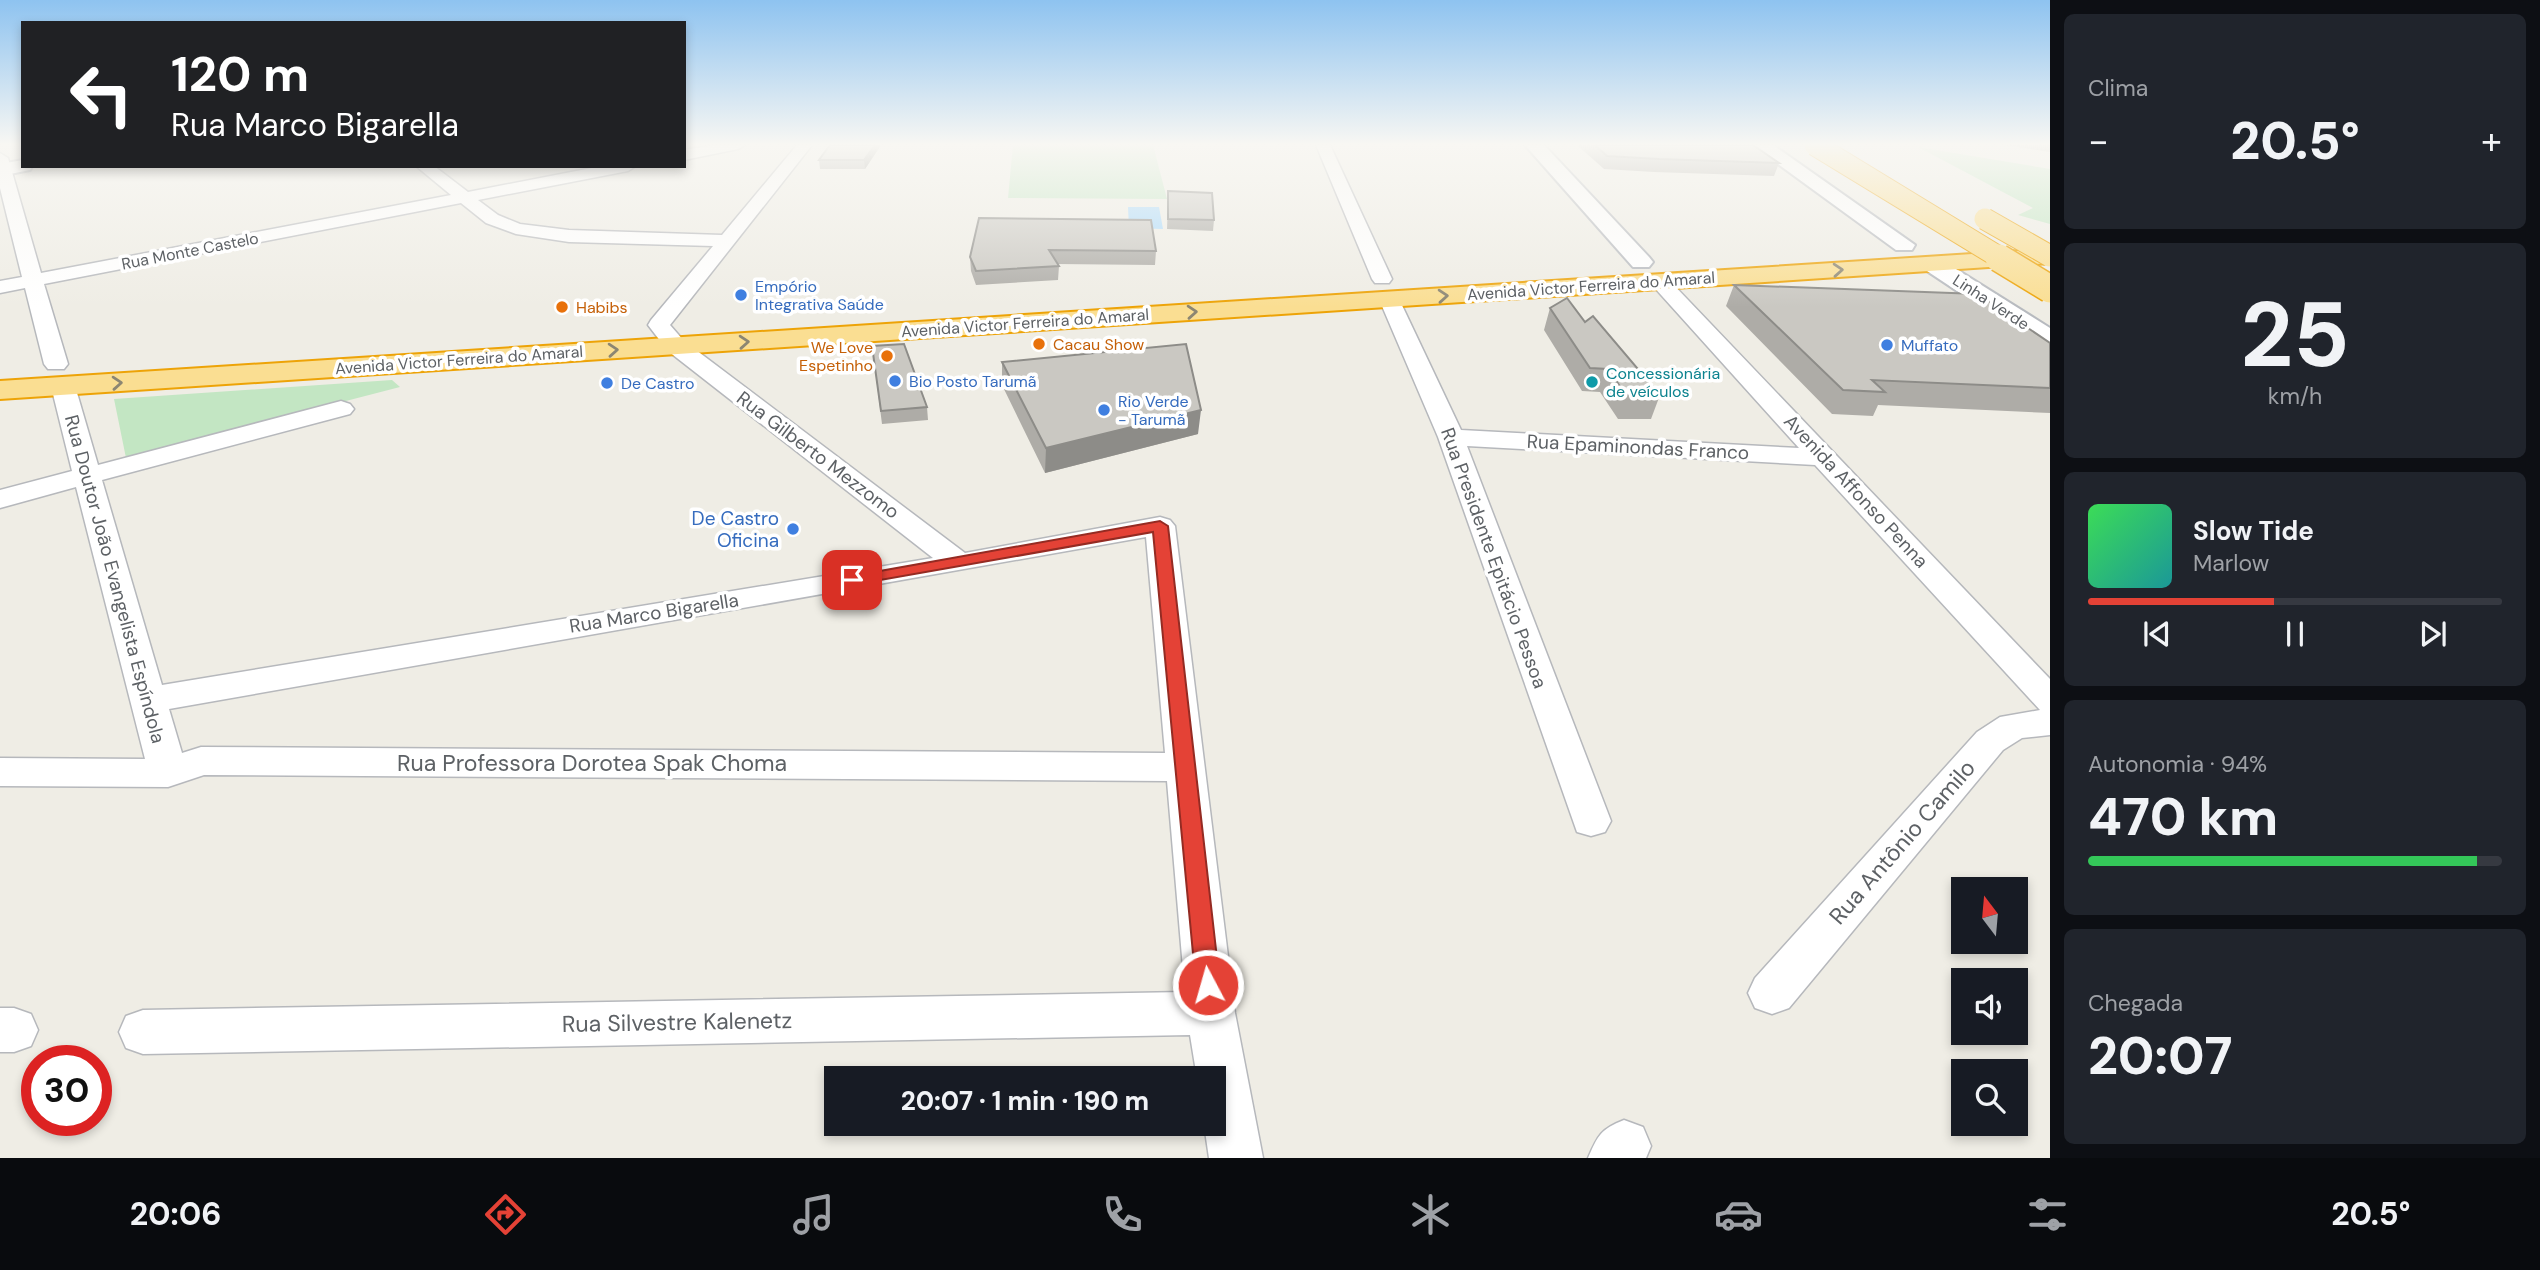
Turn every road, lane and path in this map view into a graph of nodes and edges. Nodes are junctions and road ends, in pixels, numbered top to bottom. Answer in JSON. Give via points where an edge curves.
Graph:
{"nodes":[{"id":1,"x":10,"y":199,"type":"edge"},
{"id":2,"x":460,"y":199,"type":"edge"},
{"id":3,"x":466,"y":199,"type":"edge"},
{"id":4,"x":762,"y":199,"type":"edge"},
{"id":5,"x":1346,"y":199,"type":"edge"},
{"id":6,"x":1584,"y":199,"type":"edge"},
{"id":7,"x":1838,"y":199,"type":"edge"},
{"id":8,"x":1903,"y":199,"type":"edge"},
{"id":9,"x":1970,"y":210,"type":"dead end"},
{"id":10,"x":2050,"y":236,"type":"edge"},
{"id":11,"x":728,"y":241,"type":"junction"},
{"id":12,"x":1904,"y":245,"type":"junction"},
{"id":13,"x":2050,"y":256,"type":"edge"},
{"id":14,"x":1932,"y":264,"type":"junction"},
{"id":15,"x":1651,"y":272,"type":"junction"},
{"id":16,"x":33,"y":281,"type":"junction"},
{"id":17,"x":0,"y":287,"type":"edge"},
{"id":18,"x":1385,"y":289,"type":"junction"},
{"id":19,"x":2050,"y":289,"type":"edge"},
{"id":20,"x":668,"y":336,"type":"junction"},
{"id":21,"x":2050,"y":340,"type":"edge"},
{"id":22,"x":0,"y":367,"type":"edge"},
{"id":23,"x":60,"y":375,"type":"junction"},
{"id":24,"x":0,"y":390,"type":"edge"},
{"id":25,"x":341,"y":409,"type":"dead end"},
{"id":26,"x":1451,"y":438,"type":"junction"},
{"id":27,"x":1824,"y":457,"type":"junction"},
{"id":28,"x":87,"y":476,"type":"junction"},
{"id":29,"x":0,"y":499,"type":"edge"},
{"id":30,"x":959,"y":563,"type":"junction"},
{"id":31,"x":148,"y":699,"type":"junction"},
{"id":32,"x":2050,"y":701,"type":"edge"},
{"id":33,"x":2050,"y":722,"type":"edge"},
{"id":34,"x":1185,"y":767,"type":"junction"},
{"id":35,"x":0,"y":772,"type":"edge"},
{"id":36,"x":168,"y":773,"type":"junction"},
{"id":37,"x":1591,"y":821,"type":"dead end"},
{"id":38,"x":1772,"y":993,"type":"dead end"},
{"id":39,"x":1211,"y":1013,"type":"junction"},
{"id":40,"x":143,"y":1032,"type":"dead end"},
{"id":41,"x":1236,"y":1158,"type":"edge"}],
"edges":[{"from":1,"to":16,"type":"street","name":"Rua Doutor João Evangelista Espíndola"},
{"from":2,"to":16,"type":"street","name":"Rua Monte Castelo"},
{"from":3,"to":11,"type":"street","via":[[502,225],[539,233]]},
{"from":4,"to":11,"type":"street"},
{"from":5,"to":18,"type":"street","name":"Rua Presidente Epitácio Pessoa"},
{"from":6,"to":15,"type":"main road","name":"Avenida Affonso Penna"},
{"from":7,"to":12,"type":"main road"},
{"from":8,"to":19,"type":"highway","bridge":true},
{"from":9,"to":13,"type":"highway","bridge":true},
{"from":10,"to":12,"type":"highway","name":"Avenida Victor Ferreira do Amaral"},
{"from":11,"to":20,"type":"street"},
{"from":12,"to":15,"type":"highway","name":"Avenida Victor Ferreira do Amaral"},
{"from":13,"to":14,"type":"highway","name":"Avenida Victor Ferreira do Amaral"},
{"from":15,"to":14,"type":"highway","name":"Avenida Victor Ferreira do Amaral","one_way":true},
{"from":14,"to":21,"type":"main road","name":"Linha Verde"},
{"from":15,"to":18,"type":"highway","name":"Avenida Victor Ferreira do Amaral"},
{"from":15,"to":27,"type":"street","name":"Avenida Affonso Penna"},
{"from":16,"to":17,"type":"street","name":"Rua Monte Castelo"},
{"from":16,"to":23,"type":"street","name":"Rua Doutor João Evangelista Espíndola"},
{"from":18,"to":20,"type":"highway","name":"Avenida Victor Ferreira do Amaral"},
{"from":18,"to":26,"type":"street","name":"Rua Presidente Epitácio Pessoa"},
{"from":20,"to":23,"type":"highway","name":"Avenida Victor Ferreira do Amaral"},
{"from":20,"to":30,"type":"street","name":"Rua Gilberto Mezzomo"},
{"from":22,"to":23,"type":"highway","name":"Avenida Victor Ferreira do Amaral"},
{"from":23,"to":24,"type":"highway","name":"Avenida Victor Ferreira do Amaral"},
{"from":23,"to":28,"type":"street","name":"Rua Doutor João Evangelista Espíndola"},
{"from":25,"to":28,"type":"street"},
{"from":26,"to":27,"type":"street","name":"Rua Epaminondas Franco"},
{"from":26,"to":37,"type":"street","name":"Rua Presidente Epitácio Pessoa"},
{"from":27,"to":32,"type":"street","name":"Avenida Affonso Penna"},
{"from":28,"to":29,"type":"street"},
{"from":28,"to":31,"type":"street","name":"Rua Doutor João Evangelista Espíndola"},
{"from":30,"to":31,"type":"street","name":"Rua Marco Bigarella"},
{"from":30,"to":34,"type":"street","name":"Rua Marco Bigarella","via":[[1160,526]]},
{"from":31,"to":36,"type":"street","name":"Rua Doutor João Evangelista Espíndola"},
{"from":33,"to":38,"type":"street","name":"Rua Antônio Camilo","via":[[2013,726],[1990,741]]},
{"from":34,"to":36,"type":"street","name":"Rua Professora Dorotea Spak Choma","via":[[201,761]]},
{"from":34,"to":39,"type":"street"},
{"from":35,"to":36,"type":"street","name":"Rua Professora Dorotea Spak Choma"},
{"from":39,"to":40,"type":"street","name":"Rua Silvestre Kalenetz"},
{"from":39,"to":41,"type":"street"}]}
